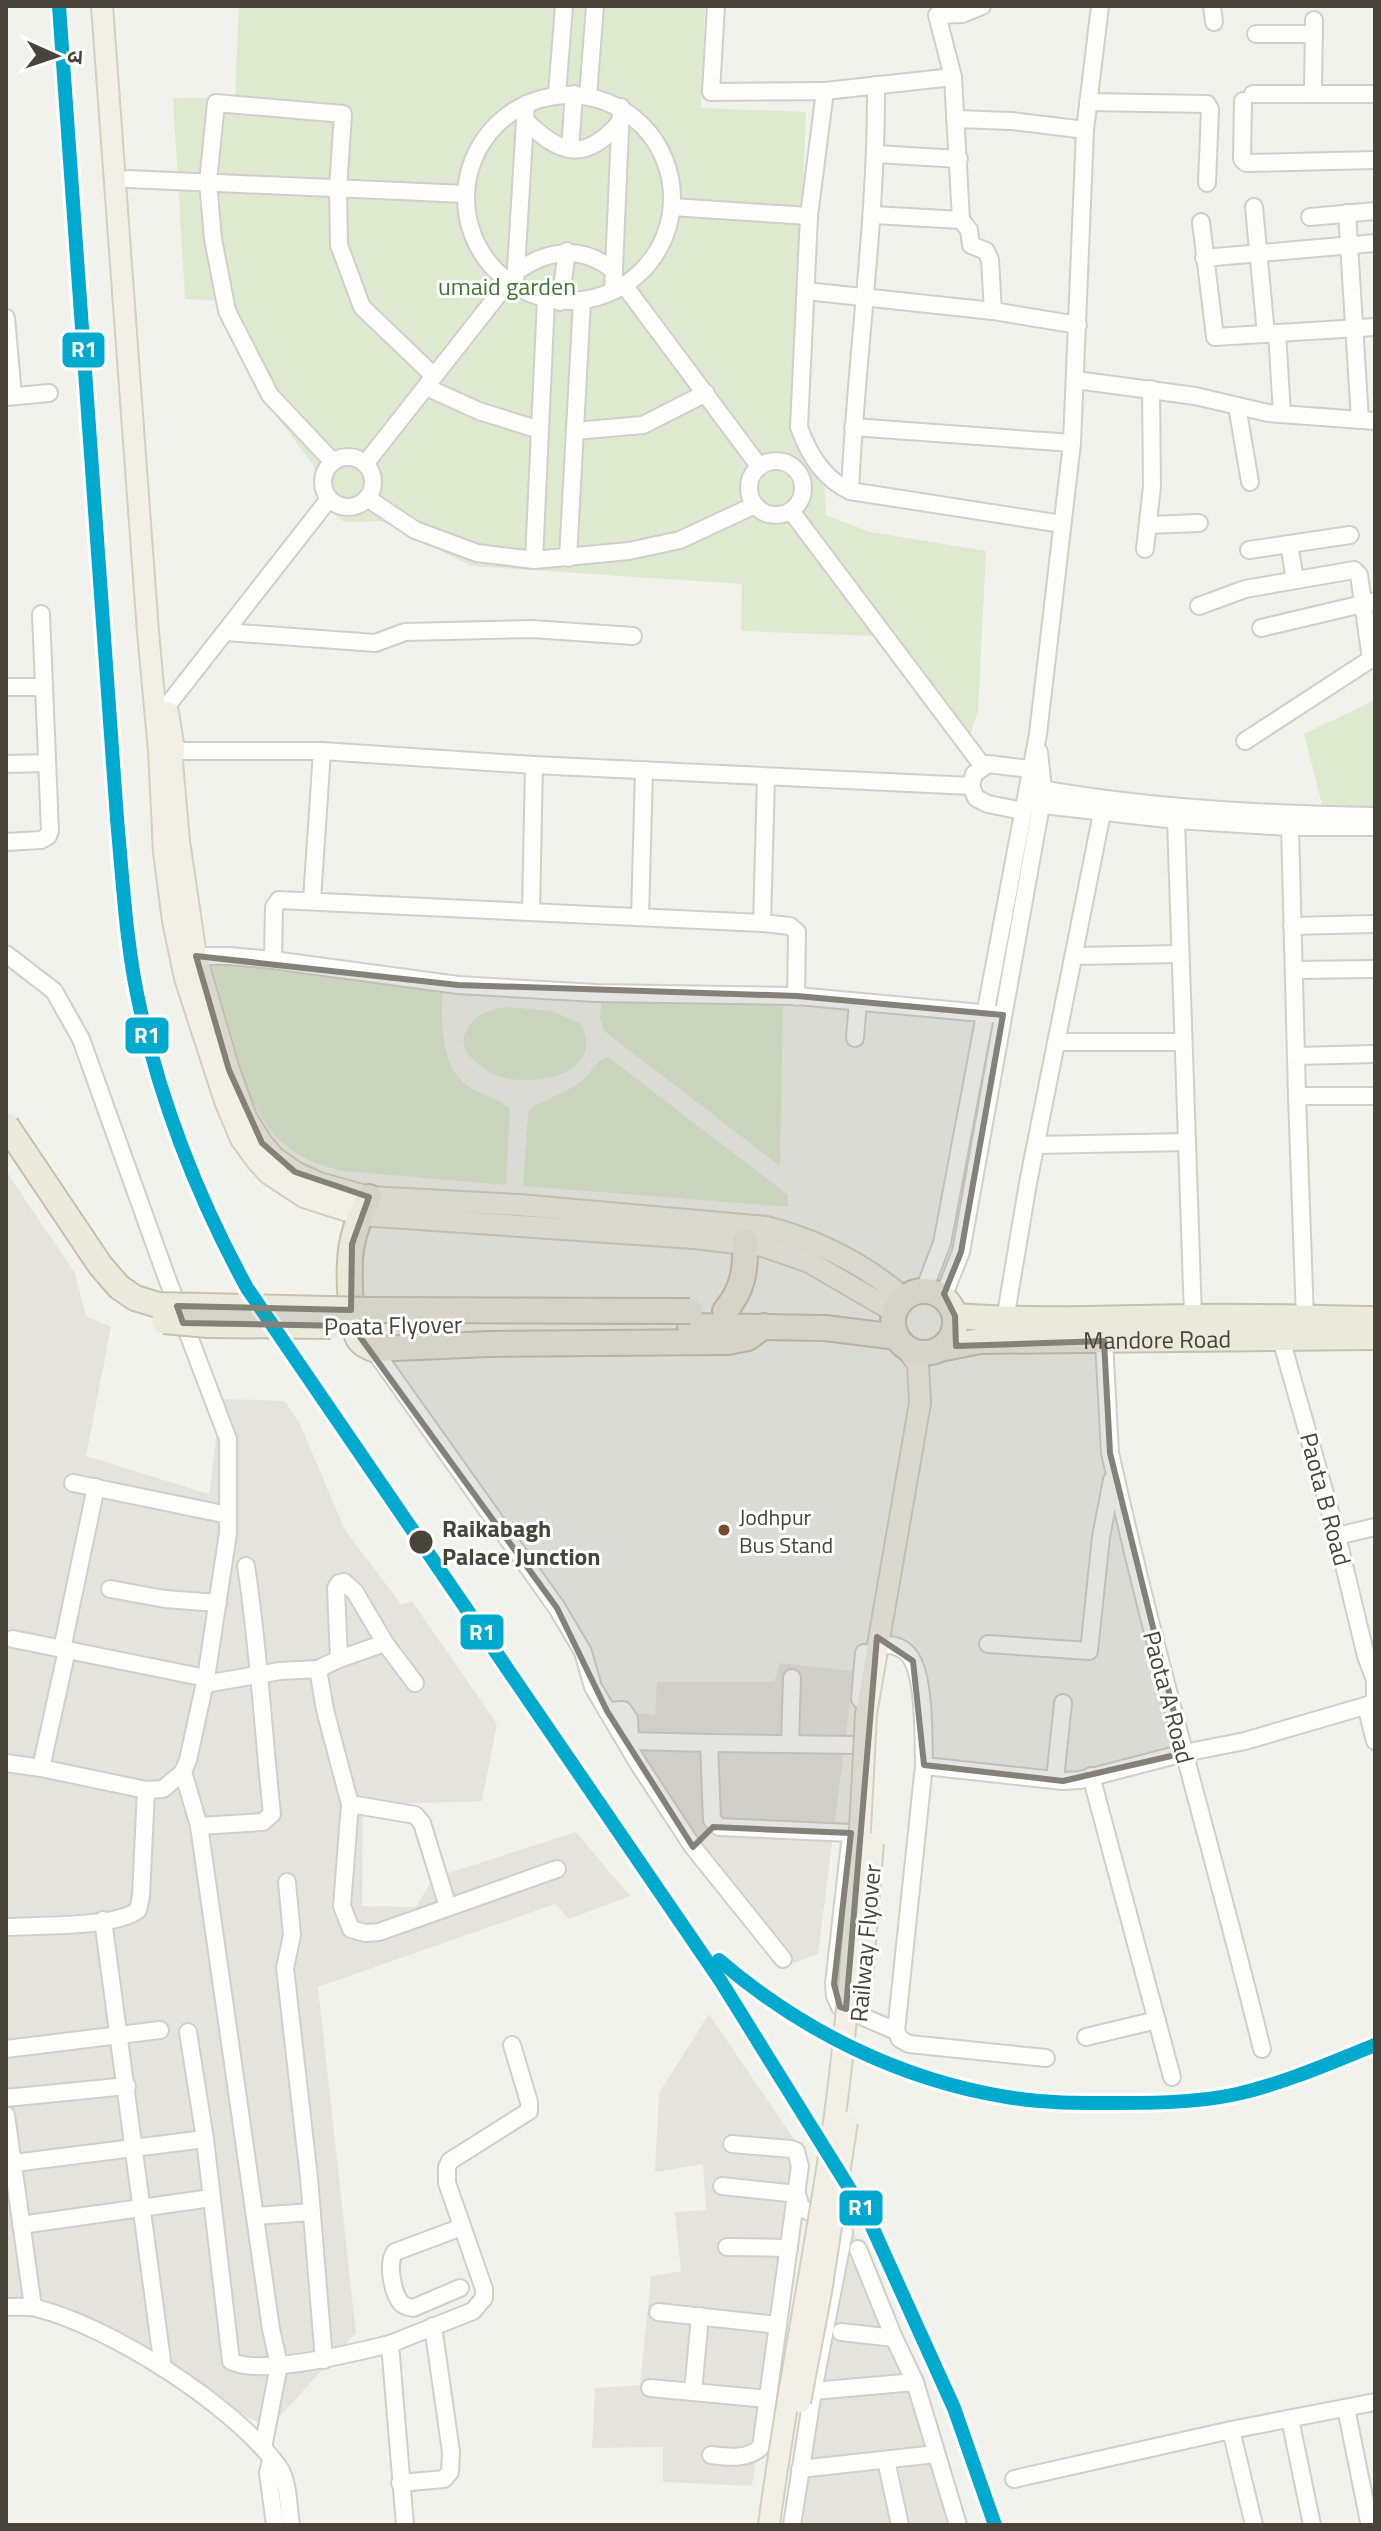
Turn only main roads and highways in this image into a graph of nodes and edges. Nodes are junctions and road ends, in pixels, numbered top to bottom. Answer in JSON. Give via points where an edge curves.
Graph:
{"nodes":[{"id":1,"x":102,"y":6,"type":"edge"},
{"id":2,"x":115,"y":6,"type":"edge"},
{"id":3,"x":166,"y":750,"type":"junction"},
{"id":4,"x":6,"y":1125,"type":"edge"},
{"id":5,"x":6,"y":1155,"type":"edge"},
{"id":6,"x":365,"y":1206,"type":"junction"},
{"id":7,"x":530,"y":1217,"type":"junction"},
{"id":8,"x":745,"y":1242,"type":"junction"},
{"id":9,"x":725,"y":1311,"type":"junction"},
{"id":10,"x":914,"y":1315,"type":"junction"},
{"id":11,"x":690,"y":1318,"type":"junction"},
{"id":12,"x":1375,"y":1319,"type":"edge"},
{"id":13,"x":764,"y":1326,"type":"junction"},
{"id":14,"x":1280,"y":1329,"type":"junction"},
{"id":15,"x":1375,"y":1337,"type":"edge"},
{"id":16,"x":937,"y":1350,"type":"junction"},
{"id":17,"x":877,"y":1647,"type":"junction"},
{"id":18,"x":873,"y":1715,"type":"junction"},
{"id":19,"x":769,"y":2525,"type":"edge"},
{"id":20,"x":783,"y":2525,"type":"edge"}],
"edges":[{"from":1,"to":3,"type":"main road","via":[[148,632]]},
{"from":2,"to":3,"type":"main road","via":[[167,706]]},
{"from":3,"to":6,"type":"main road","via":[[172,762],[196,956],[246,1117],[274,1157]]},
{"from":3,"to":6,"type":"main road","via":[[164,852],[173,921],[185,978],[241,1139],[269,1174],[304,1197]]},
{"from":4,"to":11,"type":"highway","name":"Poata Flyover","bridge":true,"via":[[100,1265],[119,1287],[158,1305]]},
{"from":5,"to":11,"type":"highway","name":"Poata Flyover","bridge":true,"via":[[102,1292],[114,1303],[156,1321],[223,1326]]},
{"from":6,"to":7,"type":"main road"},
{"from":6,"to":13,"type":"highway","via":[[350,1258],[350,1293],[356,1334],[373,1349],[728,1342],[748,1338]]},
{"from":7,"to":8,"type":"main road"},
{"from":7,"to":10,"type":"main road","via":[[766,1227],[805,1237],[885,1282]]},
{"from":8,"to":9,"type":"highway","via":[[744,1277]]},
{"from":8,"to":10,"type":"main road","via":[[809,1262]]},
{"from":9,"to":10,"type":"highway","name":"Poata Flyover"},
{"from":9,"to":11,"type":"highway","name":"Poata Flyover"},
{"from":10,"to":13,"type":"highway","name":"Poata Flyover","via":[[825,1328]]},
{"from":10,"to":14,"type":"highway","name":"Mandore Road","via":[[1005,1320],[1193,1317]]},
{"from":10,"to":16,"type":"highway","via":[[924,1353]]},
{"from":10,"to":16,"type":"highway","via":[[953,1335]]},
{"from":10,"to":17,"type":"main road","via":[[920,1403]]},
{"from":11,"to":13,"type":"highway","name":"Poata Flyover"},
{"from":12,"to":14,"type":"highway","name":"Mandore Road","via":[[1305,1318]]},
{"from":14,"to":15,"type":"highway","name":"Mandore Road"},
{"from":14,"to":16,"type":"highway","name":"Mandore Road","via":[[1104,1341],[980,1341]]},
{"from":16,"to":17,"type":"main road"},
{"from":17,"to":18,"type":"main road","name":"Railway Flyover"},
{"from":18,"to":19,"type":"main road","name":"Railway Flyover","bridge":true,"via":[[832,2136]]},
{"from":18,"to":20,"type":"main road","name":"Railway Flyover","bridge":true,"via":[[871,1899],[844,2146]]}]}
